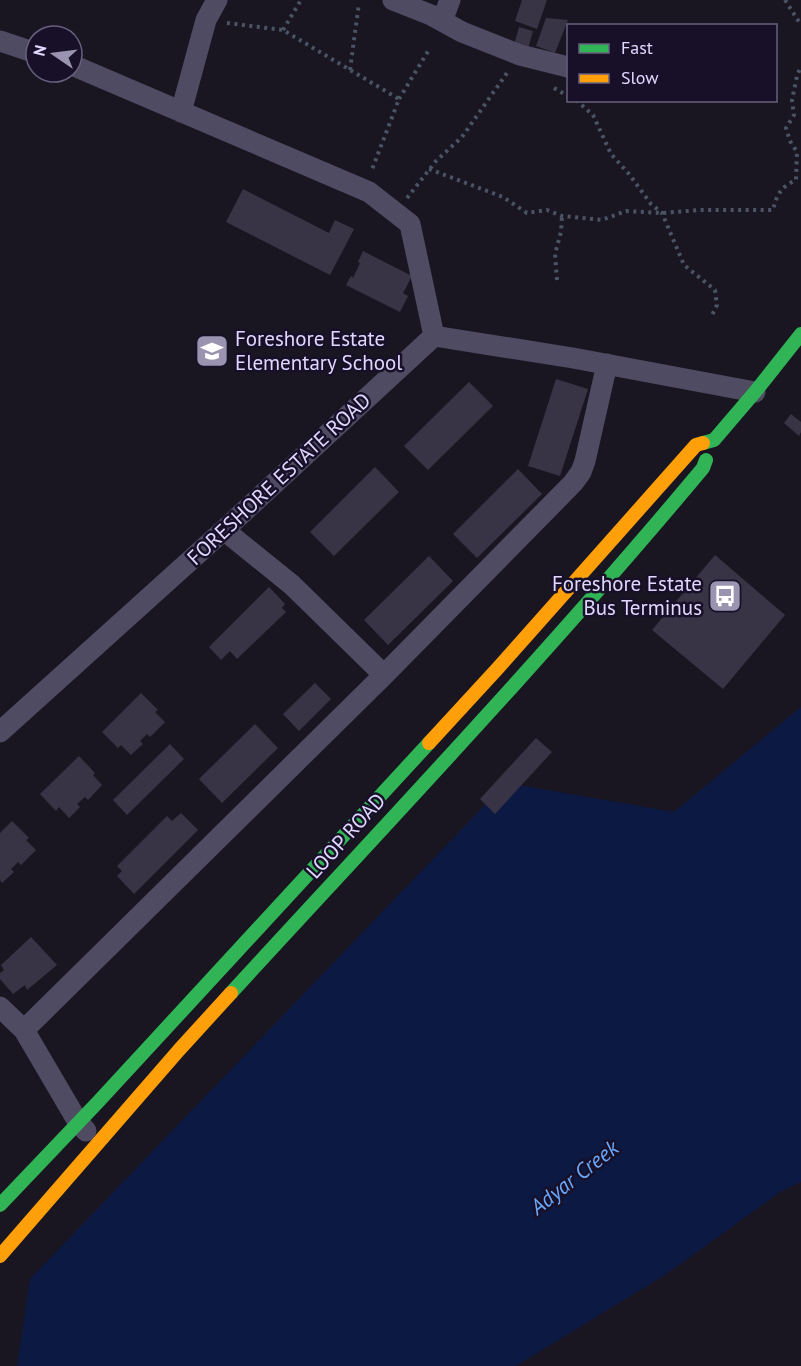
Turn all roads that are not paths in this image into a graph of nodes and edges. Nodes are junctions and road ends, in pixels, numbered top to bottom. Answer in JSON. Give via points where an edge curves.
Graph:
{"nodes":[{"id":1,"x":217,"y":0,"type":"edge"},
{"id":2,"x":393,"y":0,"type":"edge"},
{"id":3,"x":450,"y":0,"type":"edge"},
{"id":4,"x":442,"y":21,"type":"junction"},
{"id":5,"x":0,"y":41,"type":"edge"},
{"id":6,"x":24,"y":49,"type":"edge"},
{"id":7,"x":567,"y":67,"type":"edge"},
{"id":8,"x":84,"y":70,"type":"edge"},
{"id":9,"x":181,"y":112,"type":"junction"},
{"id":10,"x":801,"y":334,"type":"edge"},
{"id":11,"x":435,"y":336,"type":"junction"},
{"id":12,"x":607,"y":364,"type":"junction"},
{"id":13,"x":755,"y":392,"type":"junction"},
{"id":14,"x":714,"y":440,"type":"junction"},
{"id":15,"x":224,"y":530,"type":"junction"},
{"id":16,"x":384,"y":675,"type":"junction"},
{"id":17,"x":3,"y":723,"type":"edge"},
{"id":18,"x":0,"y":1007,"type":"edge"},
{"id":19,"x":24,"y":1030,"type":"junction"},
{"id":20,"x":78,"y":1122,"type":"junction"},
{"id":21,"x":98,"y":1144,"type":"junction"},
{"id":22,"x":0,"y":1204,"type":"edge"},
{"id":23,"x":0,"y":1256,"type":"edge"}],
"edges":[{"from":1,"to":9,"type":"street","via":[[206,20]]},
{"from":2,"to":4,"type":"street"},
{"from":3,"to":4,"type":"street"},
{"from":4,"to":7,"type":"street","via":[[520,55]]},
{"from":5,"to":6,"type":"street"},
{"from":8,"to":9,"type":"street"},
{"from":9,"to":11,"type":"street","via":[[369,192],[410,224]]},
{"from":10,"to":13,"type":"street","name":"LOOP ROAD"},
{"from":11,"to":12,"type":"street"},
{"from":11,"to":15,"type":"street","name":"FORESHORE ESTATE ROAD"},
{"from":12,"to":13,"type":"street"},
{"from":12,"to":16,"type":"street","via":[[585,461],[577,477]]},
{"from":13,"to":14,"type":"street","name":"LOOP ROAD"},
{"from":14,"to":20,"type":"street","name":"LOOP ROAD","via":[[696,445],[498,668]]},
{"from":14,"to":21,"type":"street","name":"LOOP ROAD","via":[[703,468],[647,536]]},
{"from":15,"to":16,"type":"street","via":[[292,585]]},
{"from":15,"to":17,"type":"street","name":"FORESHORE ESTATE ROAD"},
{"from":16,"to":19,"type":"street"},
{"from":18,"to":19,"type":"street"},
{"from":19,"to":20,"type":"street"},
{"from":20,"to":21,"type":"street"},
{"from":20,"to":22,"type":"street","name":"LOOP ROAD"},
{"from":21,"to":23,"type":"street","name":"LOOP ROAD"}]}
